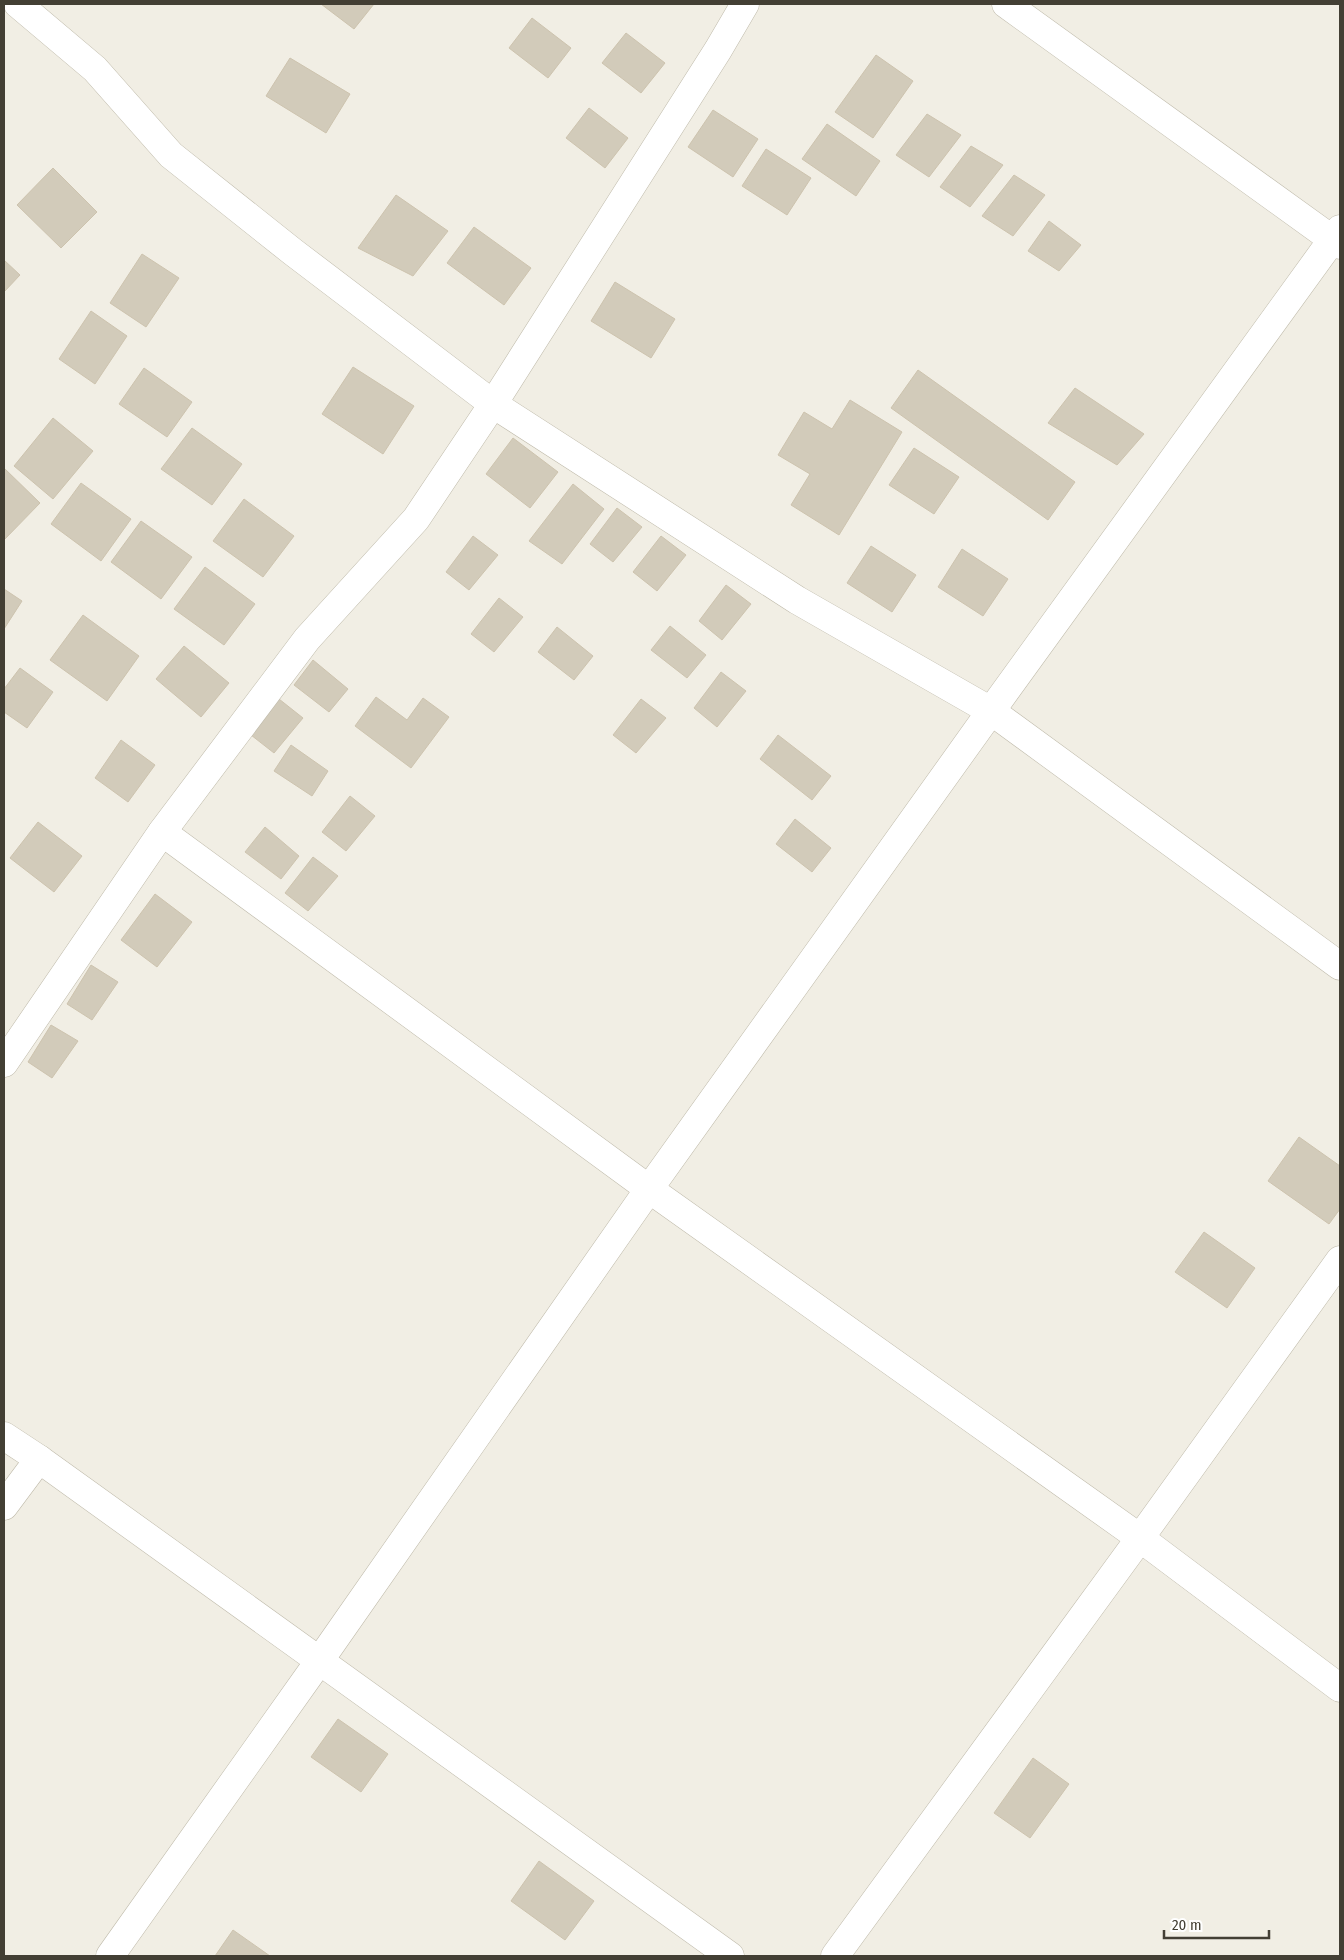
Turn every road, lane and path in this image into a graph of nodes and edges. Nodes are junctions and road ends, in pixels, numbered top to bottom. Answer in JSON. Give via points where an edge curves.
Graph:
{"nodes":[{"id":1,"x":18,"y":4,"type":"edge"},
{"id":2,"x":745,"y":4,"type":"edge"},
{"id":3,"x":1006,"y":4,"type":"edge"},
{"id":4,"x":1338,"y":238,"type":"edge"},
{"id":5,"x":492,"y":404,"type":"junction"},
{"id":6,"x":991,"y":711,"type":"junction"},
{"id":7,"x":162,"y":832,"type":"junction"},
{"id":8,"x":1340,"y":966,"type":"edge"},
{"id":9,"x":4,"y":1063,"type":"edge"},
{"id":10,"x":649,"y":1189,"type":"junction"},
{"id":11,"x":1340,"y":1260,"type":"edge"},
{"id":12,"x":4,"y":1436,"type":"edge"},
{"id":13,"x":39,"y":1459,"type":"junction"},
{"id":14,"x":4,"y":1506,"type":"edge"},
{"id":15,"x":1140,"y":1538,"type":"junction"},
{"id":16,"x":320,"y":1660,"type":"junction"},
{"id":17,"x":1340,"y":1688,"type":"edge"},
{"id":18,"x":110,"y":1956,"type":"edge"},
{"id":19,"x":730,"y":1956,"type":"edge"},
{"id":20,"x":835,"y":1956,"type":"edge"}],
"edges":[{"from":1,"to":5,"type":"street","via":[[95,69],[171,155]]},
{"from":2,"to":5,"type":"street"},
{"from":3,"to":4,"type":"street"},
{"from":4,"to":6,"type":"street"},
{"from":5,"to":6,"type":"street","via":[[797,600]]},
{"from":5,"to":7,"type":"street","via":[[416,519],[307,639]]},
{"from":6,"to":8,"type":"street"},
{"from":6,"to":10,"type":"street"},
{"from":7,"to":9,"type":"street"},
{"from":7,"to":10,"type":"street"},
{"from":10,"to":15,"type":"street"},
{"from":10,"to":16,"type":"street"},
{"from":11,"to":15,"type":"street"},
{"from":12,"to":13,"type":"street"},
{"from":13,"to":14,"type":"street"},
{"from":13,"to":16,"type":"street"},
{"from":15,"to":17,"type":"street"},
{"from":15,"to":20,"type":"street"},
{"from":16,"to":18,"type":"street"},
{"from":16,"to":19,"type":"street"}]}
